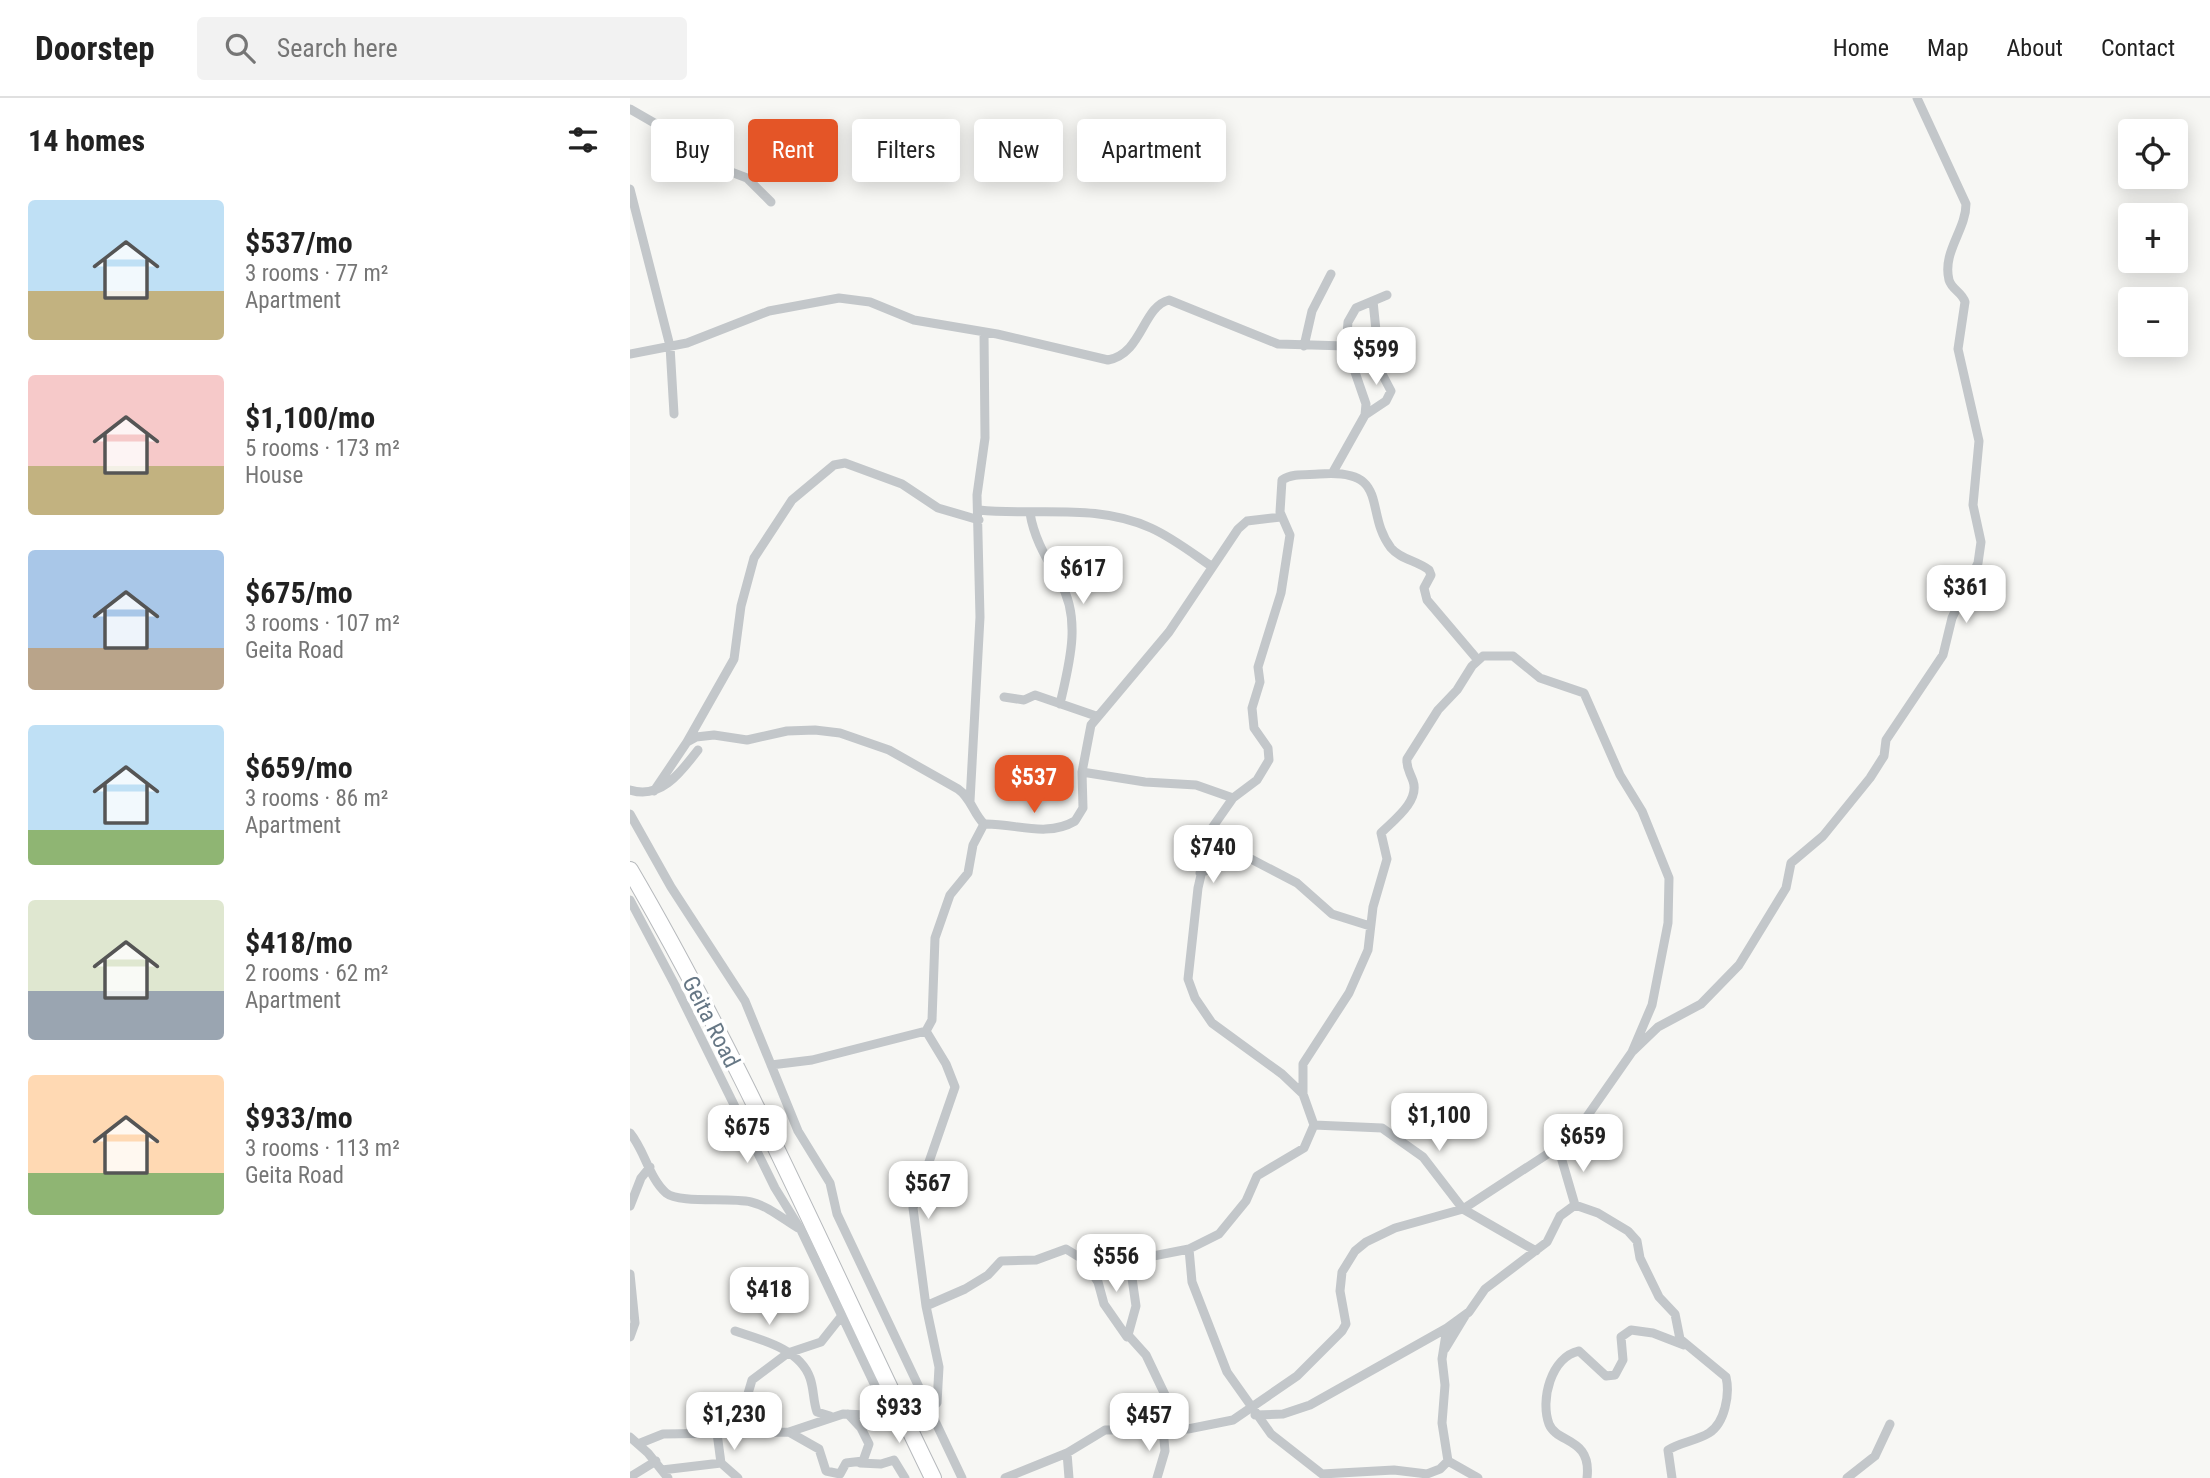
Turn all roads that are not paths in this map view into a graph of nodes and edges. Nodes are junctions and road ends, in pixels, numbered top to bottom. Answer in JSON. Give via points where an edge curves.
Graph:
{"nodes":[{"id":1,"x":1917,"y":98,"type":"edge"},
{"id":2,"x":630,"y":109,"type":"edge"},
{"id":3,"x":630,"y":189,"type":"edge"},
{"id":4,"x":771,"y":202,"type":"dead end"},
{"id":5,"x":1331,"y":274,"type":"dead end"},
{"id":6,"x":1387,"y":295,"type":"dead end"},
{"id":7,"x":1373,"y":301,"type":"junction"},
{"id":8,"x":984,"y":332,"type":"junction"},
{"id":9,"x":670,"y":346,"type":"junction"},
{"id":10,"x":1304,"y":346,"type":"junction"},
{"id":11,"x":1346,"y":346,"type":"junction"},
{"id":12,"x":630,"y":354,"type":"edge"},
{"id":13,"x":674,"y":414,"type":"dead end"},
{"id":14,"x":1364,"y":415,"type":"junction"},
{"id":15,"x":1333,"y":472,"type":"junction"},
{"id":16,"x":979,"y":509,"type":"junction"},
{"id":17,"x":1030,"y":513,"type":"junction"},
{"id":18,"x":1281,"y":517,"type":"junction"},
{"id":19,"x":979,"y":520,"type":"junction"},
{"id":20,"x":1211,"y":566,"type":"junction"},
{"id":21,"x":1477,"y":659,"type":"junction"},
{"id":22,"x":1004,"y":697,"type":"dead end"},
{"id":23,"x":1060,"y":704,"type":"junction"},
{"id":24,"x":1097,"y":716,"type":"junction"},
{"id":25,"x":687,"y":742,"type":"junction"},
{"id":26,"x":698,"y":750,"type":"dead end"},
{"id":27,"x":1082,"y":772,"type":"junction"},
{"id":28,"x":630,"y":790,"type":"edge"},
{"id":29,"x":654,"y":791,"type":"junction"},
{"id":30,"x":1233,"y":797,"type":"junction"},
{"id":31,"x":970,"y":801,"type":"junction"},
{"id":32,"x":630,"y":814,"type":"edge"},
{"id":33,"x":984,"y":824,"type":"junction"},
{"id":34,"x":630,"y":870,"type":"edge"},
{"id":35,"x":1200,"y":873,"type":"junction"},
{"id":36,"x":630,"y":900,"type":"edge"},
{"id":37,"x":1370,"y":926,"type":"junction"},
{"id":38,"x":926,"y":1031,"type":"junction"},
{"id":39,"x":1632,"y":1052,"type":"junction"},
{"id":40,"x":771,"y":1065,"type":"junction"},
{"id":41,"x":1303,"y":1094,"type":"junction"},
{"id":42,"x":1314,"y":1125,"type":"junction"},
{"id":43,"x":630,"y":1133,"type":"edge"},
{"id":44,"x":1562,"y":1146,"type":"junction"},
{"id":45,"x":650,"y":1167,"type":"junction"},
{"id":46,"x":1575,"y":1205,"type":"junction"},
{"id":47,"x":630,"y":1206,"type":"edge"},
{"id":48,"x":1463,"y":1209,"type":"junction"},
{"id":49,"x":801,"y":1230,"type":"junction"},
{"id":50,"x":1189,"y":1249,"type":"junction"},
{"id":51,"x":1536,"y":1251,"type":"junction"},
{"id":52,"x":1084,"y":1260,"type":"junction"},
{"id":53,"x":1136,"y":1266,"type":"junction"},
{"id":54,"x":630,"y":1274,"type":"edge"},
{"id":55,"x":632,"y":1293,"type":"edge"},
{"id":56,"x":926,"y":1306,"type":"junction"},
{"id":57,"x":1466,"y":1315,"type":"junction"},
{"id":58,"x":840,"y":1318,"type":"junction"},
{"id":59,"x":1447,"y":1328,"type":"junction"},
{"id":60,"x":736,"y":1331,"type":"dead end"},
{"id":61,"x":630,"y":1337,"type":"edge"},
{"id":62,"x":1128,"y":1338,"type":"junction"},
{"id":63,"x":1684,"y":1345,"type":"junction"},
{"id":64,"x":1443,"y":1350,"type":"junction"},
{"id":65,"x":788,"y":1353,"type":"junction"},
{"id":66,"x":928,"y":1410,"type":"junction"},
{"id":67,"x":1253,"y":1412,"type":"junction"},
{"id":68,"x":848,"y":1414,"type":"junction"},
{"id":69,"x":832,"y":1416,"type":"junction"},
{"id":70,"x":896,"y":1416,"type":"junction"},
{"id":71,"x":1890,"y":1424,"type":"dead end"},
{"id":72,"x":1165,"y":1429,"type":"junction"},
{"id":73,"x":752,"y":1432,"type":"junction"},
{"id":74,"x":789,"y":1432,"type":"junction"},
{"id":75,"x":717,"y":1433,"type":"junction"},
{"id":76,"x":634,"y":1441,"type":"edge"},
{"id":77,"x":1066,"y":1453,"type":"junction"},
{"id":78,"x":1448,"y":1461,"type":"junction"},
{"id":79,"x":721,"y":1463,"type":"junction"},
{"id":80,"x":860,"y":1463,"type":"junction"},
{"id":81,"x":662,"y":1470,"type":"edge"},
{"id":82,"x":1022,"y":1475,"type":"edge"},
{"id":83,"x":1428,"y":1476,"type":"edge"},
{"id":84,"x":630,"y":1477,"type":"edge"},
{"id":85,"x":738,"y":1478,"type":"edge"},
{"id":86,"x":905,"y":1478,"type":"edge"},
{"id":87,"x":933,"y":1478,"type":"edge"},
{"id":88,"x":962,"y":1478,"type":"edge"},
{"id":89,"x":1005,"y":1478,"type":"edge"},
{"id":90,"x":1069,"y":1478,"type":"edge"},
{"id":91,"x":1157,"y":1478,"type":"edge"},
{"id":92,"x":1478,"y":1478,"type":"edge"},
{"id":93,"x":1587,"y":1478,"type":"edge"},
{"id":94,"x":1672,"y":1478,"type":"edge"},
{"id":95,"x":1847,"y":1478,"type":"edge"}],
"edges":[{"from":1,"to":39,"type":"street","via":[[1966,204],[1948,268],[1950,282],[1965,302],[1958,349],[1979,441],[1973,505],[1981,542],[1978,564],[1952,618],[1943,655],[1886,740],[1879,765],[1823,836],[1791,863],[1786,888],[1739,965],[1701,1004],[1658,1027]]},
{"from":2,"to":4,"type":"street","via":[[663,128],[697,159],[747,178]]},
{"from":3,"to":9,"type":"street"},
{"from":5,"to":10,"type":"street","via":[[1312,311]]},
{"from":6,"to":7,"type":"street"},
{"from":7,"to":11,"type":"street","via":[[1351,314]]},
{"from":7,"to":14,"type":"street","via":[[1380,370],[1391,391],[1386,401]]},
{"from":8,"to":9,"type":"street","via":[[914,320],[870,302],[825,298],[748,317]]},
{"from":8,"to":10,"type":"street","via":[[1108,360],[1133,345],[1152,314],[1169,300],[1278,344]]},
{"from":8,"to":16,"type":"street","via":[[985,439]]},
{"from":9,"to":12,"type":"street"},
{"from":9,"to":13,"type":"street"},
{"from":10,"to":11,"type":"street"},
{"from":11,"to":14,"type":"street","via":[[1366,404]]},
{"from":14,"to":15,"type":"street"},
{"from":15,"to":18,"type":"street","via":[[1291,475],[1282,480]]},
{"from":15,"to":21,"type":"street","via":[[1349,472],[1369,490],[1390,546],[1429,570],[1424,588],[1427,600]]},
{"from":16,"to":17,"type":"street"},
{"from":16,"to":19,"type":"street"},
{"from":17,"to":20,"type":"street","via":[[1069,511],[1128,519],[1169,537]]},
{"from":17,"to":23,"type":"street","via":[[1034,536],[1060,582],[1069,616],[1073,645]]},
{"from":18,"to":20,"type":"street","via":[[1247,521]]},
{"from":18,"to":30,"type":"street","via":[[1290,534],[1279,603],[1258,667],[1261,682],[1252,708],[1254,728],[1268,748],[1269,760],[1257,780]]},
{"from":19,"to":25,"type":"street","via":[[938,508],[890,479],[845,463],[834,465],[792,500],[754,558],[734,659]]},
{"from":19,"to":31,"type":"street","via":[[980,617]]},
{"from":20,"to":24,"type":"street","via":[[1147,661]]},
{"from":21,"to":37,"type":"street","via":[[1407,759],[1413,794],[1381,833],[1387,859]]},
{"from":21,"to":39,"type":"street","via":[[1513,656],[1540,678],[1584,692],[1670,878],[1652,1006]]},
{"from":22,"to":23,"type":"street","via":[[1024,700],[1035,695]]},
{"from":23,"to":24,"type":"street"},
{"from":24,"to":27,"type":"street","via":[[1085,744]]},
{"from":25,"to":29,"type":"street"},
{"from":25,"to":31,"type":"street","via":[[704,735],[747,740],[787,730],[840,733],[889,750],[958,789]]},
{"from":26,"to":29,"type":"street","via":[[673,780]]},
{"from":27,"to":30,"type":"street","via":[[1196,785]]},
{"from":27,"to":33,"type":"street","via":[[1083,808],[1068,825],[1032,830]]},
{"from":28,"to":29,"type":"street"},
{"from":30,"to":35,"type":"street","via":[[1212,828]]},
{"from":31,"to":33,"type":"street"},
{"from":32,"to":40,"type":"street","via":[[671,887],[740,991]]},
{"from":33,"to":38,"type":"street","via":[[973,845],[968,873],[950,895],[935,938],[932,1020]]},
{"from":34,"to":70,"type":"highway","name":"Geita Road","via":[[732,1062]]},
{"from":35,"to":37,"type":"street","via":[[1232,860],[1251,859],[1284,875],[1332,914]]},
{"from":35,"to":41,"type":"street","via":[[1188,979],[1195,998],[1212,1023]]},
{"from":36,"to":49,"type":"street","via":[[775,1188]]},
{"from":37,"to":41,"type":"street","via":[[1368,950],[1349,993],[1303,1064]]},
{"from":38,"to":40,"type":"street","via":[[812,1060]]},
{"from":38,"to":56,"type":"street","via":[[955,1087],[913,1208]]},
{"from":39,"to":44,"type":"street","via":[[1584,1125]]},
{"from":40,"to":66,"type":"street","via":[[798,1131],[830,1183],[837,1214]]},
{"from":41,"to":42,"type":"street"},
{"from":42,"to":48,"type":"street","via":[[1382,1128],[1423,1157]]},
{"from":42,"to":50,"type":"street","via":[[1304,1148],[1257,1175],[1246,1201],[1219,1234]]},
{"from":43,"to":45,"type":"street"},
{"from":44,"to":46,"type":"street"},
{"from":44,"to":48,"type":"street"},
{"from":45,"to":47,"type":"street"},
{"from":45,"to":49,"type":"street","via":[[660,1187],[678,1199],[753,1203]]},
{"from":46,"to":51,"type":"street","via":[[1560,1216],[1547,1242]]},
{"from":46,"to":63,"type":"street","via":[[1618,1224],[1637,1241],[1658,1297],[1675,1314]]},
{"from":48,"to":51,"type":"street"},
{"from":48,"to":67,"type":"street","via":[[1395,1228],[1355,1251],[1342,1272],[1346,1325],[1297,1376]]},
{"from":49,"to":58,"type":"street"},
{"from":50,"to":53,"type":"street","via":[[1148,1257]]},
{"from":50,"to":67,"type":"street","via":[[1192,1282],[1227,1372]]},
{"from":51,"to":57,"type":"street","via":[[1485,1289]]},
{"from":52,"to":53,"type":"street","via":[[1111,1258]]},
{"from":52,"to":56,"type":"street","via":[[1066,1249],[1036,1260],[1001,1261],[965,1289]]},
{"from":52,"to":62,"type":"street","via":[[1098,1282],[1104,1304]]},
{"from":53,"to":62,"type":"street","via":[[1132,1278],[1136,1306]]},
{"from":54,"to":55,"type":"street"},
{"from":55,"to":61,"type":"street","via":[[635,1323]]},
{"from":56,"to":66,"type":"street","via":[[940,1385],[936,1405]]},
{"from":57,"to":59,"type":"street"},
{"from":57,"to":64,"type":"street"},
{"from":58,"to":65,"type":"street","via":[[821,1342]]},
{"from":58,"to":70,"type":"street"},
{"from":59,"to":64,"type":"street"},
{"from":59,"to":67,"type":"street","via":[[1310,1405],[1283,1414]]},
{"from":60,"to":65,"type":"street"},
{"from":62,"to":72,"type":"street","via":[[1146,1355],[1169,1404]]},
{"from":63,"to":93,"type":"street","via":[[1631,1330],[1621,1337],[1623,1360],[1615,1375],[1595,1370],[1578,1351],[1556,1368],[1548,1382],[1549,1421],[1581,1450]]},
{"from":63,"to":94,"type":"street","via":[[1726,1377],[1727,1396],[1724,1411],[1710,1433],[1668,1450]]},
{"from":64,"to":78,"type":"street","via":[[1442,1423]]},
{"from":65,"to":69,"type":"street","via":[[808,1373],[817,1412]]},
{"from":65,"to":73,"type":"street","via":[[748,1388]]},
{"from":66,"to":88,"type":"street"},
{"from":67,"to":72,"type":"street","via":[[1224,1424]]},
{"from":67,"to":83,"type":"street","via":[[1285,1448],[1322,1474],[1394,1470]]},
{"from":68,"to":69,"type":"street"},
{"from":68,"to":70,"type":"street"},
{"from":68,"to":80,"type":"street","via":[[869,1444]]},
{"from":69,"to":74,"type":"street"},
{"from":70,"to":87,"type":"highway","name":"Geita Road"},
{"from":71,"to":95,"type":"street","via":[[1875,1456]]},
{"from":72,"to":77,"type":"street","via":[[1105,1430]]},
{"from":72,"to":91,"type":"street","via":[[1165,1451]]},
{"from":73,"to":74,"type":"street"},
{"from":73,"to":75,"type":"street"},
{"from":74,"to":80,"type":"street","via":[[819,1449],[827,1472],[839,1474],[846,1463]]},
{"from":75,"to":76,"type":"street","via":[[663,1434]]},
{"from":75,"to":79,"type":"street"},
{"from":76,"to":81,"type":"street"},
{"from":77,"to":82,"type":"street"},
{"from":77,"to":90,"type":"street"},
{"from":78,"to":83,"type":"street"},
{"from":78,"to":92,"type":"street"},
{"from":79,"to":81,"type":"street"},
{"from":79,"to":85,"type":"street"},
{"from":80,"to":86,"type":"street","via":[[894,1460]]},
{"from":81,"to":84,"type":"street"},
{"from":82,"to":89,"type":"street"}]}
